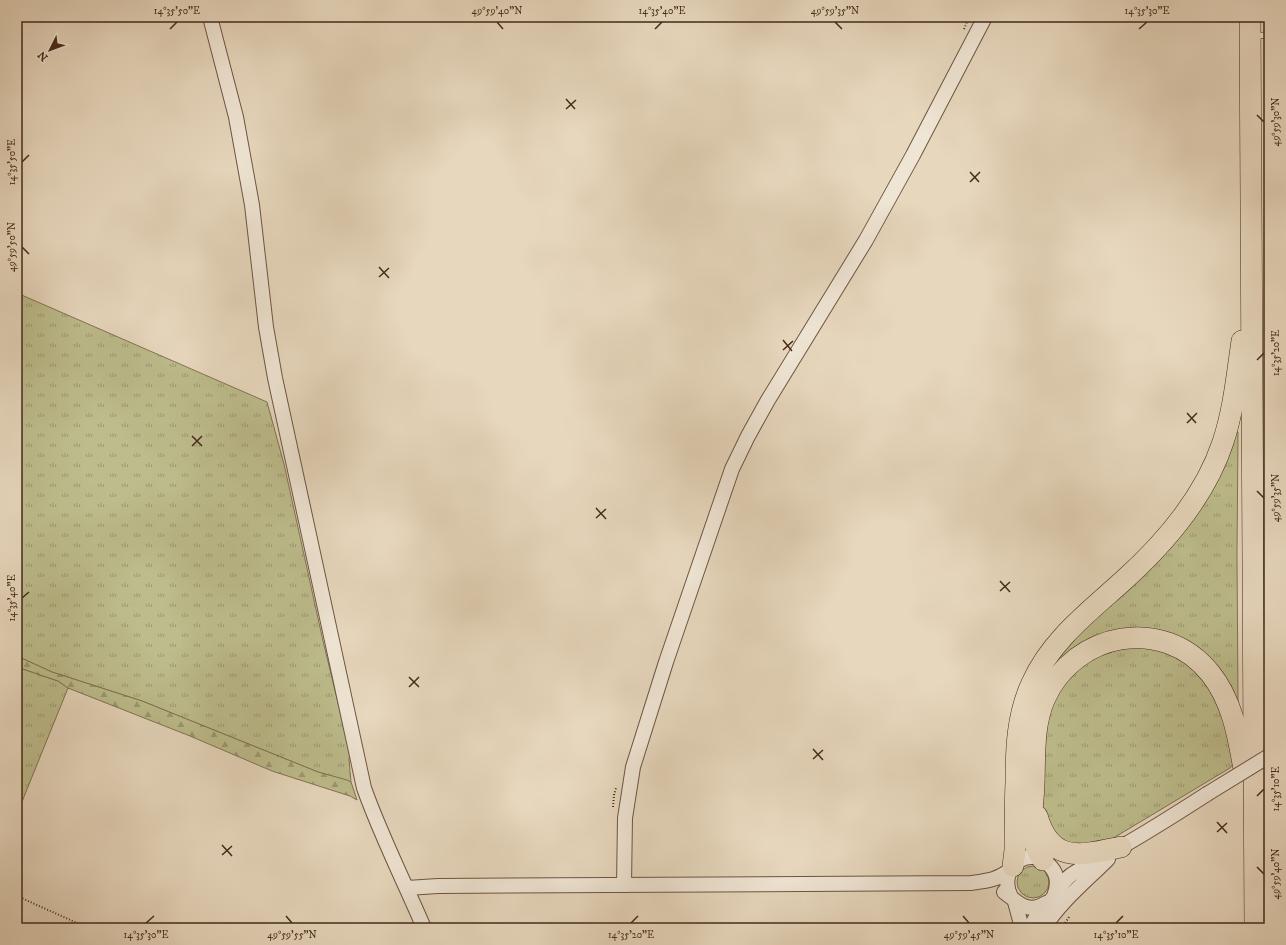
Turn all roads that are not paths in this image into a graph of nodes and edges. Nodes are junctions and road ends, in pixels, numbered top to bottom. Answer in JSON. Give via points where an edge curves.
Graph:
{"nodes":[{"id":1,"x":210,"y":17,"type":"edge"},
{"id":2,"x":985,"y":17,"type":"edge"},
{"id":3,"x":1257,"y":29,"type":"edge"},
{"id":4,"x":1251,"y":269,"type":"junction"},
{"id":5,"x":1269,"y":756,"type":"edge"},
{"id":6,"x":1033,"y":795,"type":"junction"},
{"id":7,"x":1254,"y":820,"type":"junction"},
{"id":8,"x":1121,"y":847,"type":"junction"},
{"id":9,"x":1046,"y":862,"type":"junction"},
{"id":10,"x":1092,"y":862,"type":"junction"},
{"id":11,"x":1011,"y":868,"type":"junction"},
{"id":12,"x":971,"y":882,"type":"junction"},
{"id":13,"x":624,"y":886,"type":"junction"},
{"id":14,"x":407,"y":888,"type":"junction"},
{"id":15,"x":1051,"y":898,"type":"junction"},
{"id":16,"x":1013,"y":899,"type":"junction"},
{"id":17,"x":424,"y":928,"type":"edge"},
{"id":18,"x":1022,"y":928,"type":"edge"},
{"id":19,"x":1031,"y":928,"type":"edge"},
{"id":20,"x":1044,"y":928,"type":"edge"},
{"id":21,"x":1255,"y":928,"type":"edge"}],
"edges":[{"from":1,"to":14,"type":"street","via":[[236,117],[252,205],[266,327],[275,378],[364,788],[376,821]]},
{"from":2,"to":13,"type":"street","via":[[866,240],[768,400],[732,469],[633,768],[625,818]]},
{"from":3,"to":4,"type":"highway"},
{"from":4,"to":7,"type":"highway"},
{"from":4,"to":11,"type":"highway","via":[[1230,415],[1223,443],[1210,474],[1164,542],[1095,605],[1044,660],[1023,705],[1017,744],[1015,850]]},
{"from":5,"to":8,"type":"street","bridge":true},
{"from":6,"to":7,"type":"highway","via":[[1039,714],[1055,681],[1075,659],[1096,646],[1123,638],[1150,638],[1182,648],[1210,673],[1219,687],[1237,730]]},
{"from":6,"to":8,"type":"highway","via":[[1042,832],[1056,848],[1081,854]]},
{"from":6,"to":9,"type":"highway","via":[[1031,832],[1035,846]]},
{"from":7,"to":21,"type":"highway"},
{"from":8,"to":10,"type":"street"},
{"from":8,"to":20,"type":"street"},
{"from":9,"to":10,"type":"street","via":[[1064,867]]},
{"from":9,"to":11,"type":"street","via":[[1026,858]]},
{"from":9,"to":15,"type":"street","via":[[1054,870],[1057,879],[1056,889]]},
{"from":10,"to":15,"type":"street","via":[[1071,875]]},
{"from":11,"to":12,"type":"street","via":[[1001,877]]},
{"from":11,"to":16,"type":"street","via":[[1006,881],[1008,892]]},
{"from":12,"to":13,"type":"street"},
{"from":12,"to":16,"type":"street","via":[[992,886]]},
{"from":13,"to":14,"type":"street"},
{"from":14,"to":17,"type":"street"},
{"from":15,"to":16,"type":"street","via":[[1041,906],[1031,908]]},
{"from":15,"to":19,"type":"street","via":[[1037,914]]},
{"from":16,"to":18,"type":"street"}]}
